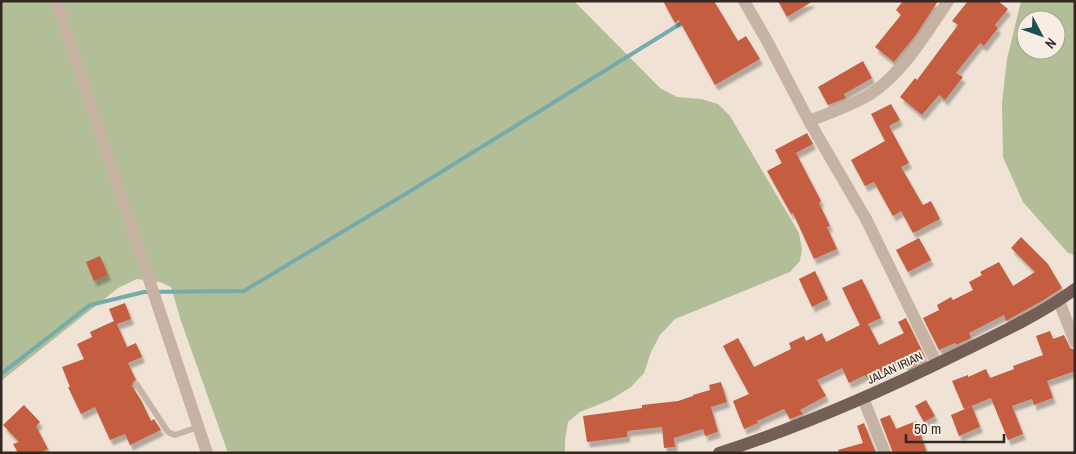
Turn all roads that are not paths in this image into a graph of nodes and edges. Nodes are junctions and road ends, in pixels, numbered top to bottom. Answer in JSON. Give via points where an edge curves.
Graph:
{"nodes":[{"id":1,"x":56,"y":1,"type":"edge"},
{"id":2,"x":744,"y":1,"type":"edge"},
{"id":3,"x":948,"y":1,"type":"edge"},
{"id":4,"x":809,"y":121,"type":"junction"},
{"id":5,"x":1075,"y":289,"type":"edge"},
{"id":6,"x":1059,"y":301,"type":"junction"},
{"id":7,"x":1075,"y":342,"type":"edge"},
{"id":8,"x":937,"y":364,"type":"junction"},
{"id":9,"x":137,"y":385,"type":"dead end"},
{"id":10,"x":863,"y":398,"type":"junction"},
{"id":11,"x":198,"y":427,"type":"junction"},
{"id":12,"x":207,"y":453,"type":"edge"},
{"id":13,"x":719,"y":453,"type":"edge"},
{"id":14,"x":885,"y":453,"type":"edge"}],
"edges":[{"from":1,"to":11,"type":"street"},
{"from":2,"to":4,"type":"street"},
{"from":3,"to":4,"type":"street","via":[[925,36],[883,85],[849,105]]},
{"from":4,"to":8,"type":"street","via":[[866,219]]},
{"from":5,"to":6,"type":"main road","name":"JALAN IRIAN"},
{"from":6,"to":7,"type":"street"},
{"from":6,"to":8,"type":"main road","name":"JALAN IRIAN"},
{"from":8,"to":10,"type":"main road","name":"JALAN IRIAN"},
{"from":9,"to":11,"type":"lane","via":[[168,432],[176,434]]},
{"from":10,"to":13,"type":"main road","name":"JALAN IRIAN","via":[[796,427]]},
{"from":10,"to":14,"type":"street"},
{"from":11,"to":12,"type":"street"}]}
